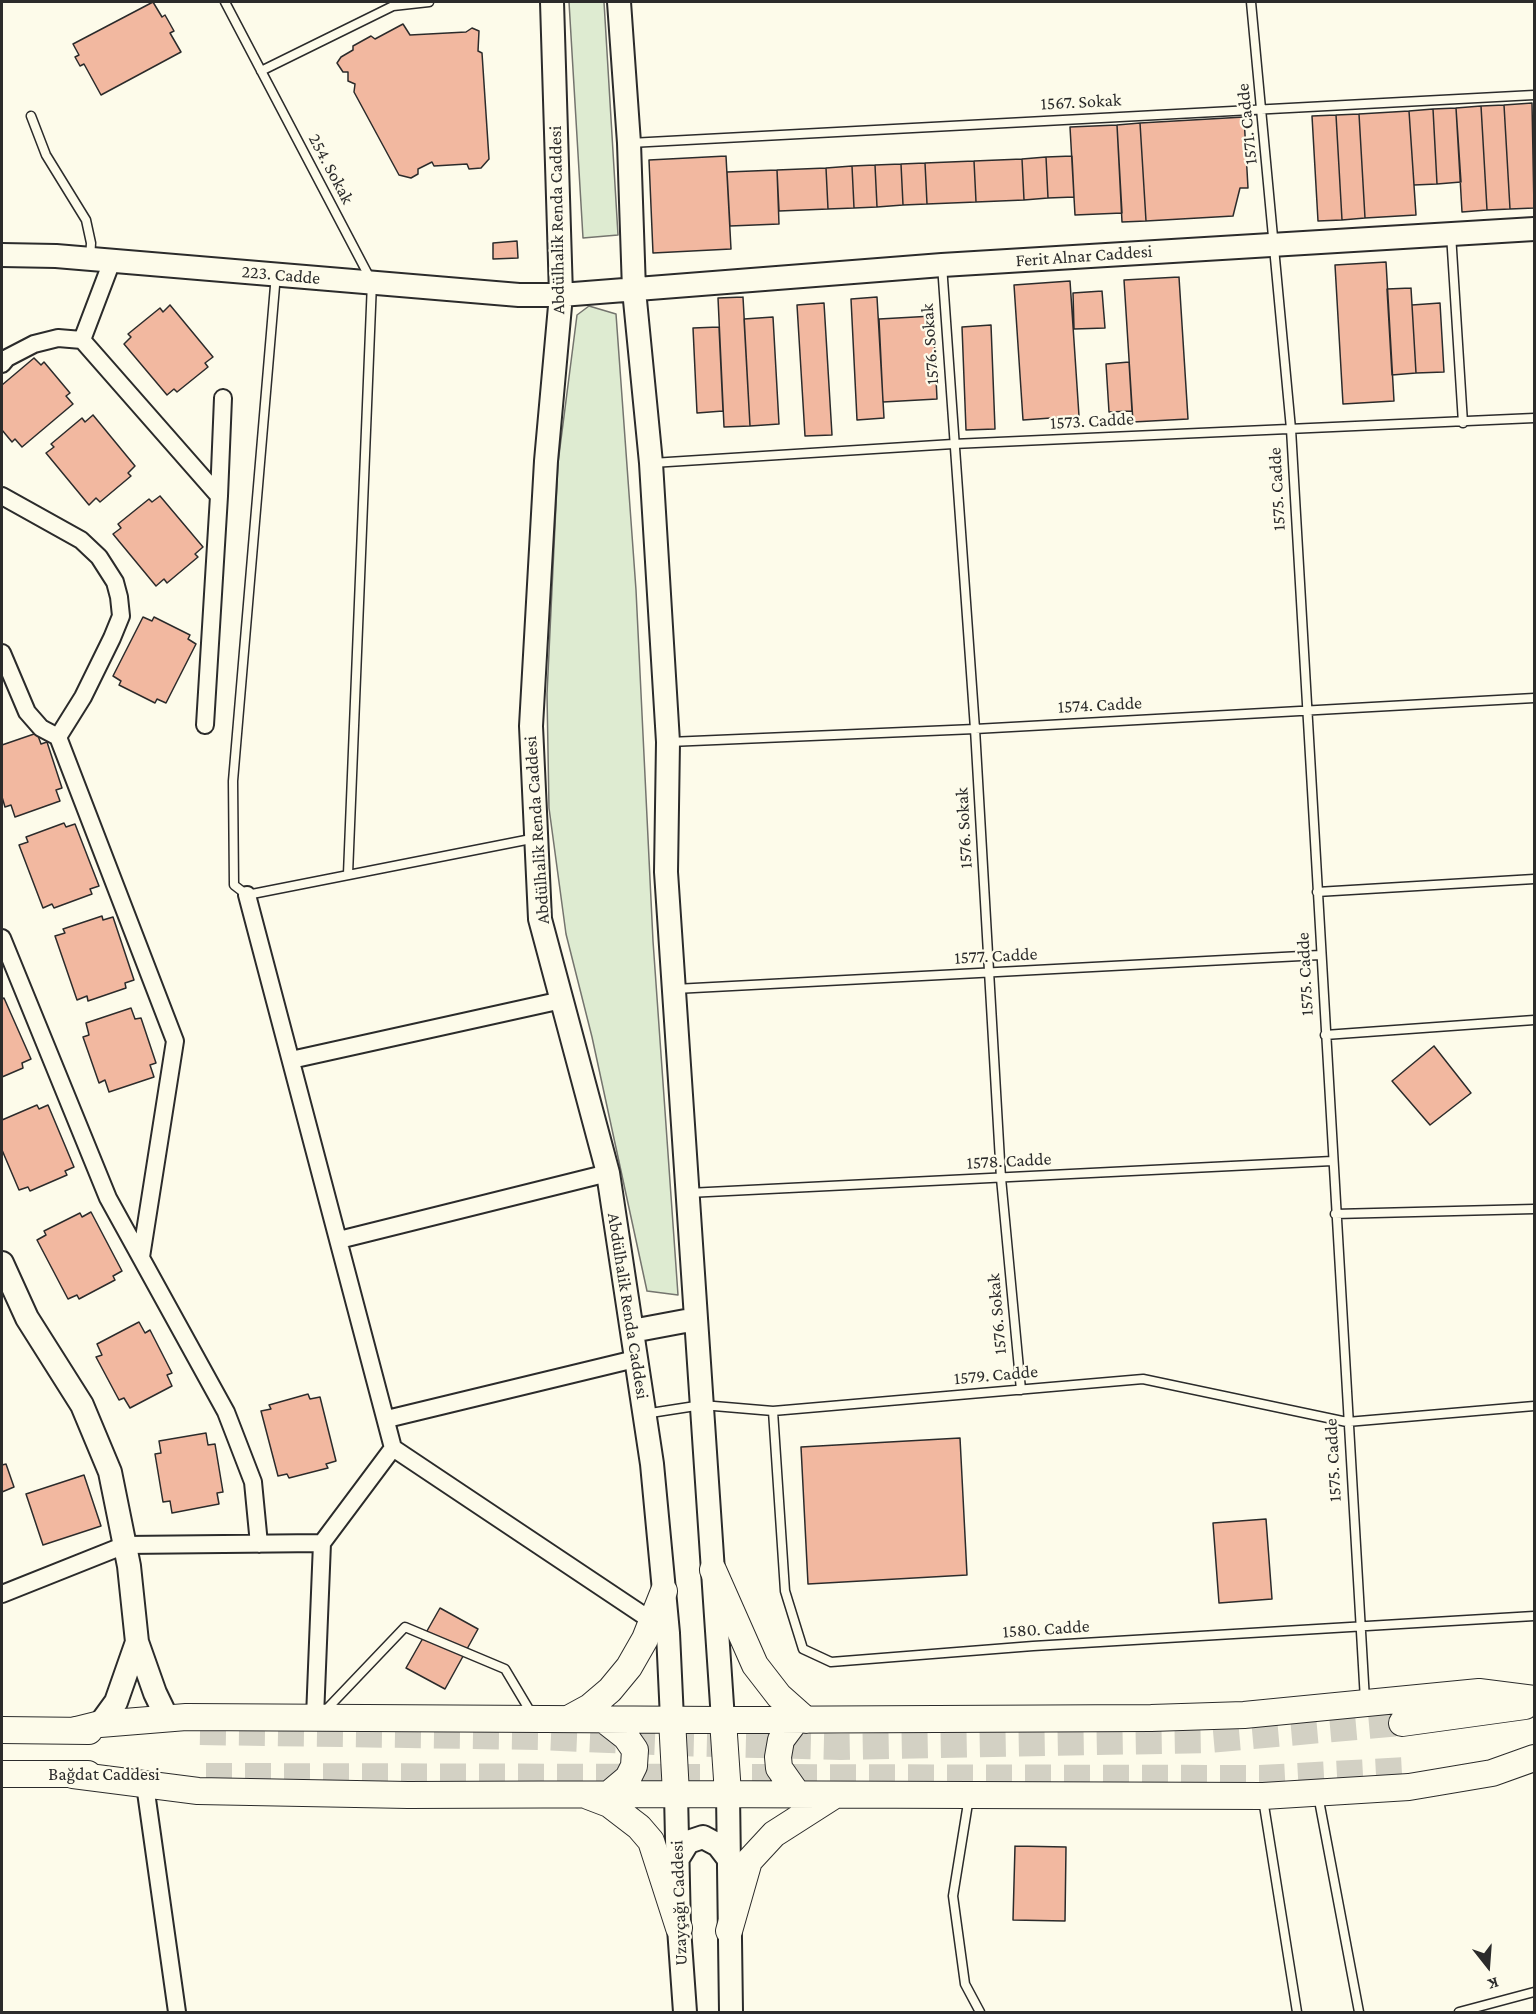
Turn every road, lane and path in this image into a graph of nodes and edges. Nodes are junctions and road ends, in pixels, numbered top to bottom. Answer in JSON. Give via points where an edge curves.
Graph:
{"nodes":[{"id":1,"x":225,"y":2,"type":"edge"},
{"id":2,"x":429,"y":2,"type":"edge"},
{"id":3,"x":552,"y":2,"type":"edge"},
{"id":4,"x":619,"y":2,"type":"edge"},
{"id":5,"x":1251,"y":2,"type":"edge"},
{"id":6,"x":394,"y":4,"type":"edge"},
{"id":7,"x":261,"y":71,"type":"junction"},
{"id":8,"x":1534,"y":95,"type":"edge"},
{"id":9,"x":1262,"y":109,"type":"junction"},
{"id":10,"x":31,"y":116,"type":"dead end"},
{"id":11,"x":629,"y":143,"type":"junction"},
{"id":12,"x":1534,"y":229,"type":"edge"},
{"id":13,"x":1451,"y":234,"type":"junction"},
{"id":14,"x":1275,"y":244,"type":"junction"},
{"id":15,"x":2,"y":255,"type":"edge"},
{"id":16,"x":101,"y":260,"type":"junction"},
{"id":17,"x":942,"y":265,"type":"junction"},
{"id":18,"x":276,"y":274,"type":"junction"},
{"id":19,"x":372,"y":282,"type":"junction"},
{"id":20,"x":634,"y":290,"type":"junction"},
{"id":21,"x":561,"y":295,"type":"junction"},
{"id":22,"x":82,"y":340,"type":"junction"},
{"id":23,"x":2,"y":364,"type":"edge"},
{"id":24,"x":223,"y":398,"type":"dead end"},
{"id":25,"x":1534,"y":418,"type":"edge"},
{"id":26,"x":1463,"y":423,"type":"junction"},
{"id":27,"x":1291,"y":429,"type":"junction"},
{"id":28,"x":953,"y":444,"type":"junction"},
{"id":29,"x":651,"y":464,"type":"junction"},
{"id":30,"x":219,"y":495,"type":"junction"},
{"id":31,"x":2,"y":496,"type":"edge"},
{"id":32,"x":2,"y":653,"type":"edge"},
{"id":33,"x":1534,"y":698,"type":"edge"},
{"id":34,"x":1305,"y":710,"type":"junction"},
{"id":35,"x":205,"y":725,"type":"dead end"},
{"id":36,"x":975,"y":729,"type":"junction"},
{"id":37,"x":58,"y":737,"type":"junction"},
{"id":38,"x":668,"y":742,"type":"junction"},
{"id":39,"x":536,"y":838,"type":"junction"},
{"id":40,"x":348,"y":874,"type":"junction"},
{"id":41,"x":1534,"y":879,"type":"edge"},
{"id":42,"x":1317,"y":892,"type":"junction"},
{"id":43,"x":248,"y":895,"type":"junction"},
{"id":44,"x":2,"y":938,"type":"edge"},
{"id":45,"x":1320,"y":955,"type":"junction"},
{"id":46,"x":988,"y":973,"type":"junction"},
{"id":47,"x":674,"y":989,"type":"junction"},
{"id":48,"x":562,"y":1000,"type":"junction"},
{"id":49,"x":1534,"y":1020,"type":"edge"},
{"id":50,"x":1325,"y":1035,"type":"junction"},
{"id":51,"x":291,"y":1060,"type":"junction"},
{"id":52,"x":1332,"y":1161,"type":"junction"},
{"id":53,"x":608,"y":1173,"type":"junction"},
{"id":54,"x":1001,"y":1178,"type":"junction"},
{"id":55,"x":688,"y":1193,"type":"junction"},
{"id":56,"x":1534,"y":1209,"type":"edge"},
{"id":57,"x":1335,"y":1214,"type":"junction"},
{"id":58,"x":339,"y":1240,"type":"junction"},
{"id":59,"x":141,"y":1257,"type":"junction"},
{"id":60,"x":2,"y":1263,"type":"edge"},
{"id":61,"x":696,"y":1319,"type":"junction"},
{"id":62,"x":632,"y":1331,"type":"junction"},
{"id":63,"x":635,"y":1359,"type":"junction"},
{"id":64,"x":1021,"y":1389,"type":"junction"},
{"id":65,"x":702,"y":1405,"type":"junction"},
{"id":66,"x":1534,"y":1406,"type":"edge"},
{"id":67,"x":773,"y":1411,"type":"junction"},
{"id":68,"x":644,"y":1414,"type":"junction"},
{"id":69,"x":387,"y":1419,"type":"junction"},
{"id":70,"x":1347,"y":1422,"type":"junction"},
{"id":71,"x":393,"y":1448,"type":"junction"},
{"id":72,"x":322,"y":1543,"type":"junction"},
{"id":73,"x":259,"y":1544,"type":"junction"},
{"id":74,"x":125,"y":1545,"type":"junction"},
{"id":75,"x":713,"y":1570,"type":"junction"},
{"id":76,"x":664,"y":1591,"type":"junction"},
{"id":77,"x":2,"y":1594,"type":"edge"},
{"id":78,"x":1534,"y":1616,"type":"edge"},
{"id":79,"x":652,"y":1621,"type":"junction"},
{"id":80,"x":1359,"y":1626,"type":"junction"},
{"id":81,"x":136,"y":1642,"type":"junction"},
{"id":82,"x":1534,"y":1699,"type":"edge"},
{"id":83,"x":1365,"y":1703,"type":"junction"},
{"id":84,"x":1534,"y":1705,"type":"edge"},
{"id":85,"x":317,"y":1717,"type":"junction"},
{"id":86,"x":167,"y":1718,"type":"junction"},
{"id":87,"x":535,"y":1719,"type":"junction"},
{"id":88,"x":567,"y":1719,"type":"junction"},
{"id":89,"x":603,"y":1719,"type":"junction"},
{"id":90,"x":672,"y":1719,"type":"junction"},
{"id":91,"x":723,"y":1720,"type":"junction"},
{"id":92,"x":801,"y":1720,"type":"junction"},
{"id":93,"x":1402,"y":1723,"type":"tunnel mouth"},
{"id":94,"x":100,"y":1724,"type":"junction"},
{"id":95,"x":2,"y":1730,"type":"edge"},
{"id":96,"x":72,"y":1731,"type":"junction"},
{"id":97,"x":201,"y":1732,"type":"tunnel mouth"},
{"id":98,"x":1534,"y":1752,"type":"edge"},
{"id":99,"x":1534,"y":1758,"type":"edge"},
{"id":100,"x":1407,"y":1770,"type":"tunnel mouth"},
{"id":101,"x":2,"y":1774,"type":"edge"},
{"id":102,"x":73,"y":1775,"type":"junction"},
{"id":103,"x":206,"y":1776,"type":"tunnel mouth"},
{"id":104,"x":145,"y":1785,"type":"junction"},
{"id":105,"x":1318,"y":1792,"type":"junction"},
{"id":106,"x":582,"y":1793,"type":"junction"},
{"id":107,"x":609,"y":1794,"type":"junction"},
{"id":108,"x":676,"y":1794,"type":"junction"},
{"id":109,"x":728,"y":1794,"type":"junction"},
{"id":110,"x":798,"y":1795,"type":"junction"},
{"id":111,"x":836,"y":1795,"type":"junction"},
{"id":112,"x":969,"y":1796,"type":"junction"},
{"id":113,"x":1263,"y":1796,"type":"junction"},
{"id":114,"x":728,"y":1858,"type":"junction"},
{"id":115,"x":677,"y":1860,"type":"junction"},
{"id":116,"x":679,"y":1928,"type":"junction"},
{"id":117,"x":729,"y":1931,"type":"junction"},
{"id":118,"x":1534,"y":1992,"type":"edge"},
{"id":119,"x":177,"y":2013,"type":"edge"},
{"id":120,"x":685,"y":2013,"type":"edge"},
{"id":121,"x":731,"y":2013,"type":"edge"},
{"id":122,"x":980,"y":2013,"type":"edge"},
{"id":123,"x":1297,"y":2013,"type":"edge"},
{"id":124,"x":1359,"y":2013,"type":"edge"},
{"id":125,"x":1459,"y":2013,"type":"edge"}],
"edges":[{"from":1,"to":7,"type":"lane","name":"254. Sokak"},
{"from":2,"to":6,"type":"lane"},
{"from":3,"to":21,"type":"main road","name":"Abdülhalik Renda Caddesi"},
{"from":4,"to":11,"type":"main road"},
{"from":5,"to":9,"type":"lane","name":"1571. Cadde"},
{"from":6,"to":7,"type":"lane"},
{"from":7,"to":19,"type":"lane","name":"254. Sokak"},
{"from":8,"to":9,"type":"lane","name":"1567. Sokak"},
{"from":9,"to":11,"type":"lane","name":"1567. Sokak"},
{"from":9,"to":14,"type":"lane","name":"1571. Cadde"},
{"from":10,"to":16,"type":"lane","via":[[46,155],[86,220],[91,243]]},
{"from":11,"to":20,"type":"main road"},
{"from":12,"to":13,"type":"main road","name":"Ferit Alnar Caddesi"},
{"from":13,"to":14,"type":"main road","name":"Ferit Alnar Caddesi"},
{"from":13,"to":26,"type":"lane"},
{"from":14,"to":17,"type":"main road","name":"Ferit Alnar Caddesi"},
{"from":14,"to":27,"type":"lane","name":"1575. Cadde"},
{"from":15,"to":16,"type":"main road","name":"223. Cadde"},
{"from":16,"to":18,"type":"main road","name":"223. Cadde"},
{"from":16,"to":22,"type":"street"},
{"from":17,"to":20,"type":"main road","name":"Ferit Alnar Caddesi"},
{"from":17,"to":28,"type":"lane","name":"1576. Sokak"},
{"from":18,"to":19,"type":"main road","name":"223. Cadde"},
{"from":18,"to":43,"type":"lane","via":[[233,781],[234,885]]},
{"from":19,"to":21,"type":"main road","name":"223. Cadde"},
{"from":19,"to":40,"type":"lane"},
{"from":20,"to":21,"type":"main road","name":"Ferit Alnar Caddesi"},
{"from":20,"to":29,"type":"main road"},
{"from":21,"to":39,"type":"main road","name":"Abdülhalik Renda Caddesi","via":[[546,461],[531,726]]},
{"from":22,"to":23,"type":"street","via":[[58,338],[34,344]]},
{"from":22,"to":30,"type":"street"},
{"from":24,"to":30,"type":"street"},
{"from":25,"to":26,"type":"lane","name":"1573. Cadde"},
{"from":26,"to":27,"type":"lane","name":"1573. Cadde"},
{"from":27,"to":28,"type":"lane","name":"1573. Cadde"},
{"from":27,"to":34,"type":"lane","name":"1575. Cadde"},
{"from":28,"to":29,"type":"lane","name":"1573. Cadde"},
{"from":28,"to":36,"type":"lane","name":"1576. Sokak"},
{"from":29,"to":38,"type":"main road"},
{"from":30,"to":35,"type":"street"},
{"from":31,"to":37,"type":"street","via":[[81,540],[99,557],[115,582],[119,597],[121,616],[112,638]]},
{"from":32,"to":37,"type":"street","via":[[27,712],[41,728]]},
{"from":33,"to":34,"type":"lane","name":"1574. Cadde"},
{"from":34,"to":36,"type":"lane","name":"1574. Cadde"},
{"from":34,"to":42,"type":"lane","name":"1575. Cadde"},
{"from":36,"to":38,"type":"lane","name":"1574. Cadde"},
{"from":36,"to":46,"type":"lane","name":"1576. Sokak"},
{"from":37,"to":59,"type":"street","via":[[176,1041]]},
{"from":38,"to":47,"type":"main road","via":[[666,872]]},
{"from":39,"to":40,"type":"lane"},
{"from":39,"to":48,"type":"main road","name":"Abdülhalik Renda Caddesi","via":[[540,919]]},
{"from":40,"to":43,"type":"lane"},
{"from":41,"to":42,"type":"lane"},
{"from":42,"to":45,"type":"lane","name":"1575. Cadde"},
{"from":43,"to":51,"type":"street"},
{"from":44,"to":59,"type":"street","via":[[108,1198]]},
{"from":45,"to":46,"type":"lane","name":"1577. Cadde"},
{"from":45,"to":50,"type":"lane","name":"1575. Cadde"},
{"from":46,"to":47,"type":"lane","name":"1577. Cadde"},
{"from":46,"to":54,"type":"lane","name":"1576. Sokak"},
{"from":47,"to":55,"type":"main road"},
{"from":48,"to":51,"type":"street"},
{"from":48,"to":53,"type":"main road","name":"Abdülhalik Renda Caddesi"},
{"from":49,"to":50,"type":"lane"},
{"from":50,"to":52,"type":"lane","name":"1575. Cadde"},
{"from":51,"to":58,"type":"street"},
{"from":52,"to":54,"type":"lane","name":"1578. Cadde"},
{"from":52,"to":57,"type":"lane","name":"1575. Cadde"},
{"from":53,"to":58,"type":"street"},
{"from":53,"to":62,"type":"main road","name":"Abdülhalik Renda Caddesi"},
{"from":54,"to":55,"type":"lane","name":"1578. Cadde"},
{"from":54,"to":64,"type":"lane","name":"1576. Sokak"},
{"from":55,"to":61,"type":"main road"},
{"from":56,"to":57,"type":"lane"},
{"from":57,"to":70,"type":"lane","name":"1575. Cadde"},
{"from":58,"to":69,"type":"street"},
{"from":59,"to":73,"type":"street","via":[[226,1412],[253,1482]]},
{"from":60,"to":74,"type":"main road","via":[[27,1318],[82,1405],[110,1472]]},
{"from":61,"to":62,"type":"main road"},
{"from":61,"to":65,"type":"main road"},
{"from":62,"to":63,"type":"main road","name":"Abdülhalik Renda Caddesi"},
{"from":63,"to":68,"type":"main road","name":"Abdülhalik Renda Caddesi"},
{"from":63,"to":69,"type":"street"},
{"from":64,"to":67,"type":"lane","name":"1579. Cadde"},
{"from":64,"to":70,"type":"lane","name":"1579. Cadde","via":[[1143,1379]]},
{"from":65,"to":67,"type":"lane","name":"1579. Cadde"},
{"from":65,"to":68,"type":"lane","name":"1579. Cadde"},
{"from":65,"to":75,"type":"main road"},
{"from":66,"to":70,"type":"lane","name":"1579. Cadde"},
{"from":67,"to":80,"type":"lane","name":"1580. Cadde","via":[[785,1591],[803,1649],[831,1662]]},
{"from":68,"to":76,"type":"main road","name":"Abdülhalik Renda Caddesi"},
{"from":69,"to":71,"type":"street"},
{"from":70,"to":80,"type":"lane","name":"1575. Cadde"},
{"from":71,"to":72,"type":"street"},
{"from":71,"to":79,"type":"street"},
{"from":72,"to":73,"type":"street"},
{"from":72,"to":85,"type":"street"},
{"from":73,"to":74,"type":"street"},
{"from":74,"to":77,"type":"street"},
{"from":74,"to":81,"type":"main road"},
{"from":75,"to":91,"type":"main road"},
{"from":75,"to":92,"type":"main road","via":[[755,1665]]},
{"from":76,"to":79,"type":"main road"},
{"from":76,"to":90,"type":"main road","name":"Abdülhalik Renda Caddesi"},
{"from":78,"to":80,"type":"lane","name":"1580. Cadde"},
{"from":79,"to":88,"type":"main road","via":[[629,1667],[610,1690]]},
{"from":80,"to":83,"type":"lane","name":"1575. Cadde"},
{"from":81,"to":86,"type":"main road"},
{"from":81,"to":94,"type":"main road","via":[[116,1702]]},
{"from":82,"to":83,"type":"main road","via":[[1479,1692]]},
{"from":83,"to":92,"type":"main road","via":[[1209,1716]]},
{"from":84,"to":93,"type":"main road"},
{"from":85,"to":86,"type":"main road"},
{"from":85,"to":87,"type":"main road"},
{"from":85,"to":87,"type":"lane","via":[[405,1627],[504,1669]]},
{"from":86,"to":94,"type":"main road"},
{"from":87,"to":88,"type":"main road"},
{"from":88,"to":89,"type":"main road"},
{"from":89,"to":90,"type":"main road"},
{"from":89,"to":107,"type":"main road","via":[[626,1737],[635,1750],[628,1778]]},
{"from":90,"to":91,"type":"main road"},
{"from":90,"to":108,"type":"main road"},
{"from":91,"to":92,"type":"main road"},
{"from":91,"to":109,"type":"main road"},
{"from":92,"to":110,"type":"main road","via":[[782,1740],[778,1757],[778,1768]]},
{"from":94,"to":96,"type":"main road"},
{"from":95,"to":96,"type":"main road"},
{"from":96,"to":97,"type":"main road"},
{"from":98,"to":100,"type":"main road"},
{"from":99,"to":105,"type":"main road","via":[[1492,1773],[1408,1787]]},
{"from":101,"to":102,"type":"main road","name":"Bağdat Caddesi"},
{"from":102,"to":103,"type":"main road","name":"Bağdat Caddesi"},
{"from":102,"to":104,"type":"main road"},
{"from":104,"to":106,"type":"main road","via":[[198,1791],[396,1795]]},
{"from":104,"to":119,"type":"street"},
{"from":105,"to":113,"type":"main road"},
{"from":105,"to":124,"type":"lane"},
{"from":106,"to":107,"type":"main road"},
{"from":106,"to":116,"type":"main road","via":[[609,1804],[651,1840]]},
{"from":107,"to":108,"type":"main road"},
{"from":108,"to":109,"type":"main road"},
{"from":108,"to":115,"type":"main road","name":"Uzayçağı Caddesi"},
{"from":109,"to":110,"type":"main road"},
{"from":109,"to":114,"type":"main road"},
{"from":110,"to":111,"type":"main road"},
{"from":111,"to":112,"type":"main road"},
{"from":111,"to":117,"type":"main road","via":[[774,1833],[749,1861]]},
{"from":112,"to":113,"type":"main road"},
{"from":112,"to":122,"type":"lane","via":[[953,1896],[965,1984]]},
{"from":113,"to":123,"type":"lane"},
{"from":114,"to":115,"type":"main road","via":[[718,1845],[703,1837],[688,1842]]},
{"from":114,"to":117,"type":"main road"},
{"from":115,"to":116,"type":"main road","name":"Uzayçağı Caddesi"},
{"from":116,"to":120,"type":"main road","name":"Uzayçağı Caddesi"},
{"from":117,"to":121,"type":"main road"},
{"from":118,"to":125,"type":"lane"}]}
